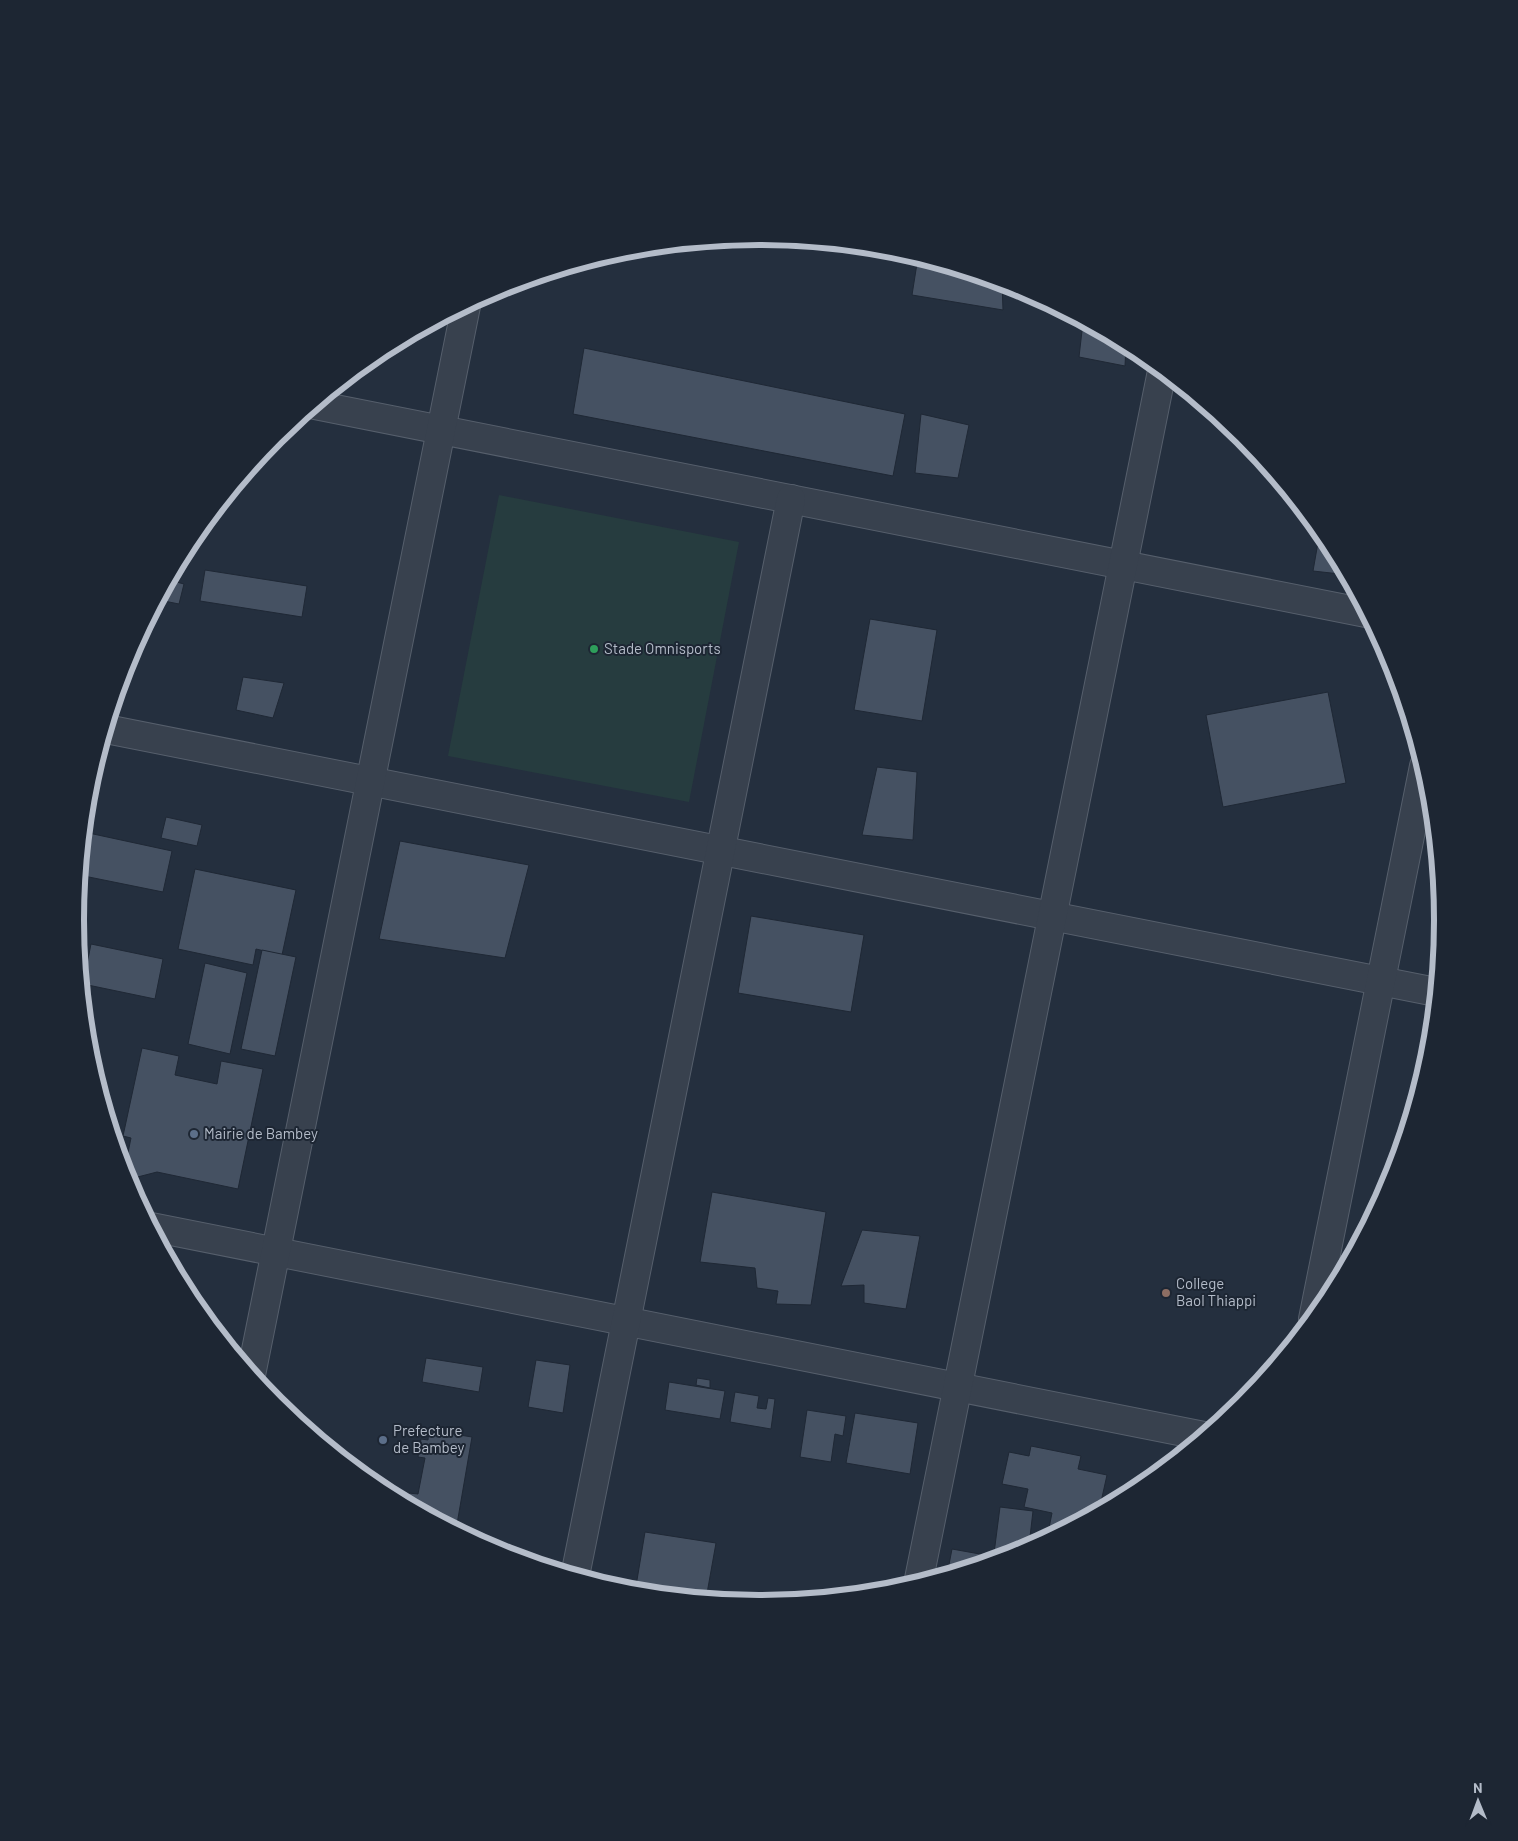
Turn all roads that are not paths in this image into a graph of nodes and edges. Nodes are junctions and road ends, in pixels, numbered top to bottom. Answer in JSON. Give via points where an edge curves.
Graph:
{"nodes":[{"id":1,"x":465,"y":313,"type":"edge"},
{"id":2,"x":1160,"y":378,"type":"edge"},
{"id":3,"x":322,"y":407,"type":"edge"},
{"id":4,"x":440,"y":430,"type":"junction"},
{"id":5,"x":791,"y":499,"type":"junction"},
{"id":6,"x":1122,"y":565,"type":"junction"},
{"id":7,"x":1359,"y":612,"type":"edge"},
{"id":8,"x":112,"y":730,"type":"edge"},
{"id":9,"x":370,"y":782,"type":"junction"},
{"id":10,"x":1420,"y":785,"type":"edge"},
{"id":11,"x":720,"y":851,"type":"junction"},
{"id":12,"x":1052,"y":916,"type":"junction"},
{"id":13,"x":1380,"y":981,"type":"junction"},
{"id":14,"x":1430,"y":991,"type":"edge"},
{"id":15,"x":158,"y":1228,"type":"edge"},
{"id":16,"x":276,"y":1252,"type":"junction"},
{"id":17,"x":1316,"y":1301,"type":"edge"},
{"id":18,"x":626,"y":1322,"type":"junction"},
{"id":19,"x":253,"y":1368,"type":"edge"},
{"id":20,"x":958,"y":1387,"type":"junction"},
{"id":21,"x":1196,"y":1434,"type":"edge"},
{"id":22,"x":576,"y":1571,"type":"edge"},
{"id":23,"x":920,"y":1576,"type":"edge"}],
"edges":[{"from":1,"to":4,"type":"street"},
{"from":2,"to":6,"type":"street"},
{"from":3,"to":4,"type":"street"},
{"from":4,"to":5,"type":"street"},
{"from":4,"to":9,"type":"street"},
{"from":5,"to":6,"type":"street"},
{"from":5,"to":11,"type":"street"},
{"from":6,"to":7,"type":"street"},
{"from":6,"to":12,"type":"street"},
{"from":8,"to":9,"type":"street"},
{"from":9,"to":11,"type":"street"},
{"from":9,"to":16,"type":"street"},
{"from":10,"to":13,"type":"street"},
{"from":11,"to":12,"type":"street"},
{"from":11,"to":18,"type":"street"},
{"from":12,"to":13,"type":"street"},
{"from":12,"to":20,"type":"street"},
{"from":13,"to":14,"type":"street"},
{"from":13,"to":17,"type":"street"},
{"from":15,"to":16,"type":"street"},
{"from":16,"to":18,"type":"street"},
{"from":16,"to":19,"type":"street"},
{"from":18,"to":20,"type":"street"},
{"from":18,"to":22,"type":"street"},
{"from":20,"to":21,"type":"street"},
{"from":20,"to":23,"type":"street"}]}
